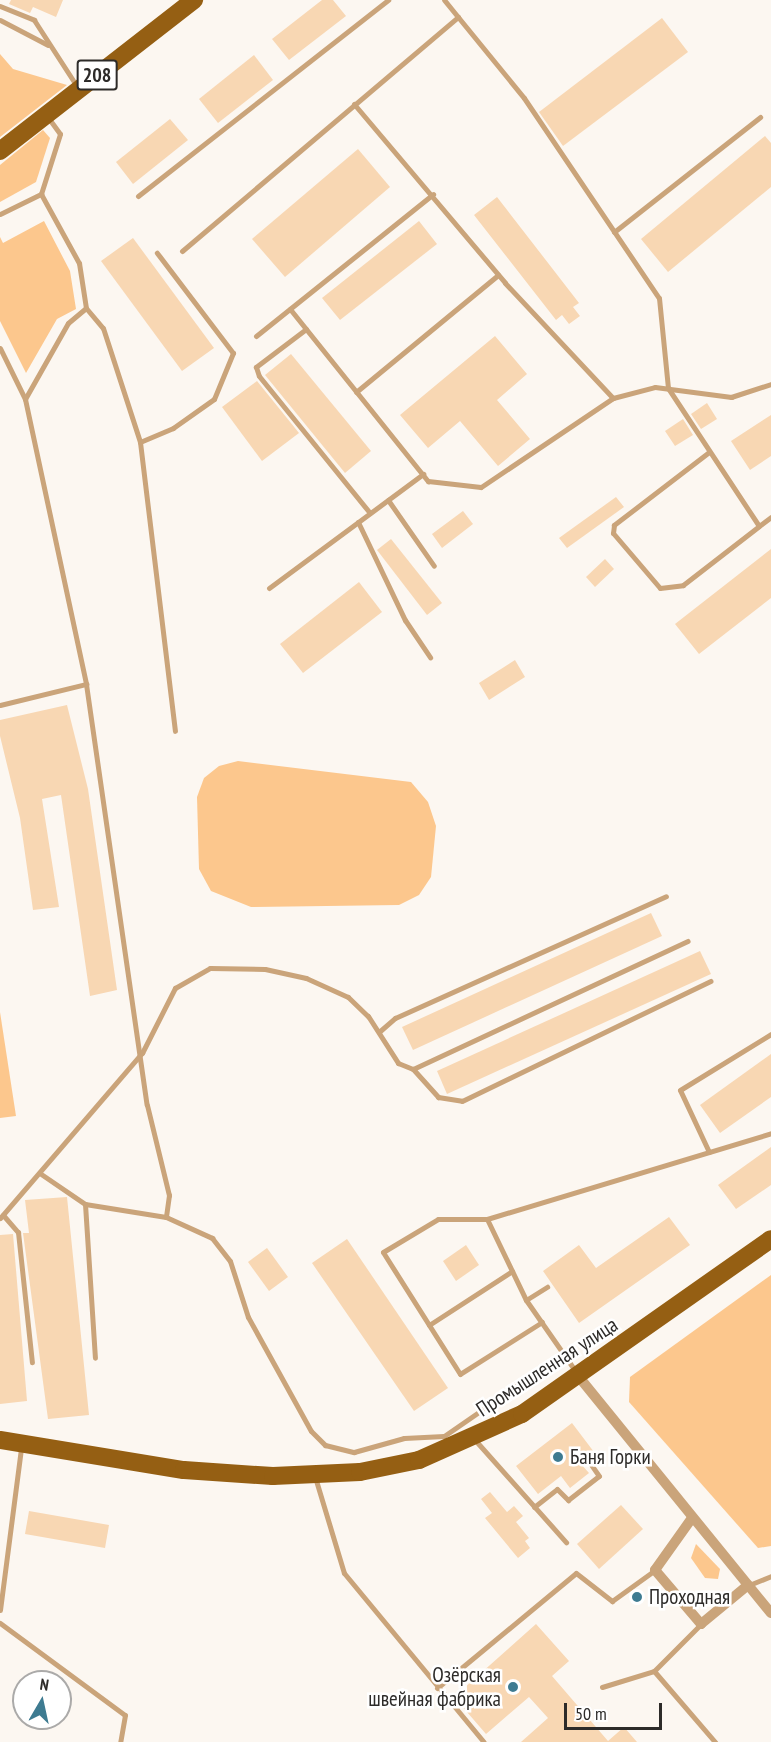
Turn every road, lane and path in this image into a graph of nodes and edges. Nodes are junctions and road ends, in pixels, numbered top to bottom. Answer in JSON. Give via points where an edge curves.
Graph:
{"nodes":[{"id":1,"x":194,"y":0,"type":"edge"},
{"id":2,"x":388,"y":0,"type":"edge"},
{"id":3,"x":444,"y":0,"type":"edge"},
{"id":4,"x":0,"y":6,"type":"edge"},
{"id":5,"x":458,"y":17,"type":"junction"},
{"id":6,"x":0,"y":20,"type":"edge"},
{"id":7,"x":50,"y":46,"type":"junction"},
{"id":8,"x":78,"y":90,"type":"junction"},
{"id":9,"x":354,"y":104,"type":"junction"},
{"id":10,"x":46,"y":115,"type":"junction"},
{"id":11,"x":760,"y":117,"type":"dead end"},
{"id":12,"x":0,"y":151,"type":"edge"},
{"id":13,"x":41,"y":194,"type":"junction"},
{"id":14,"x":433,"y":194,"type":"junction"},
{"id":15,"x":138,"y":196,"type":"dead end"},
{"id":16,"x":0,"y":214,"type":"edge"},
{"id":17,"x":614,"y":232,"type":"junction"},
{"id":18,"x":182,"y":251,"type":"dead end"},
{"id":19,"x":157,"y":253,"type":"dead end"},
{"id":20,"x":498,"y":275,"type":"junction"},
{"id":21,"x":86,"y":309,"type":"junction"},
{"id":22,"x":290,"y":309,"type":"junction"},
{"id":23,"x":306,"y":329,"type":"junction"},
{"id":24,"x":256,"y":336,"type":"dead end"},
{"id":25,"x":0,"y":348,"type":"edge"},
{"id":26,"x":771,"y":384,"type":"edge"},
{"id":27,"x":668,"y":388,"type":"junction"},
{"id":28,"x":356,"y":392,"type":"junction"},
{"id":29,"x":613,"y":398,"type":"junction"},
{"id":30,"x":25,"y":399,"type":"junction"},
{"id":31,"x":140,"y":442,"type":"junction"},
{"id":32,"x":710,"y":452,"type":"junction"},
{"id":33,"x":423,"y":474,"type":"junction"},
{"id":34,"x":388,"y":500,"type":"junction"},
{"id":35,"x":370,"y":513,"type":"junction"},
{"id":36,"x":771,"y":517,"type":"edge"},
{"id":37,"x":358,"y":522,"type":"junction"},
{"id":38,"x":759,"y":526,"type":"junction"},
{"id":39,"x":434,"y":566,"type":"dead end"},
{"id":40,"x":269,"y":588,"type":"dead end"},
{"id":41,"x":429,"y":657,"type":"dead end"},
{"id":42,"x":86,"y":684,"type":"junction"},
{"id":43,"x":0,"y":705,"type":"edge"},
{"id":44,"x":175,"y":731,"type":"dead end"},
{"id":45,"x":666,"y":896,"type":"dead end"},
{"id":46,"x":688,"y":941,"type":"dead end"},
{"id":47,"x":710,"y":981,"type":"dead end"},
{"id":48,"x":380,"y":1031,"type":"junction"},
{"id":49,"x":771,"y":1034,"type":"edge"},
{"id":50,"x":142,"y":1053,"type":"junction"},
{"id":51,"x":413,"y":1069,"type":"junction"},
{"id":52,"x":771,"y":1133,"type":"edge"},
{"id":53,"x":709,"y":1152,"type":"junction"},
{"id":54,"x":40,"y":1174,"type":"junction"},
{"id":55,"x":85,"y":1204,"type":"junction"},
{"id":56,"x":2,"y":1216,"type":"edge"},
{"id":57,"x":166,"y":1217,"type":"junction"},
{"id":58,"x":487,"y":1219,"type":"junction"},
{"id":59,"x":771,"y":1239,"type":"edge"},
{"id":60,"x":512,"y":1271,"type":"junction"},
{"id":61,"x":547,"y":1287,"type":"dead end"},
{"id":62,"x":526,"y":1300,"type":"junction"},
{"id":63,"x":542,"y":1322,"type":"junction"},
{"id":64,"x":429,"y":1325,"type":"junction"},
{"id":65,"x":94,"y":1358,"type":"dead end"},
{"id":66,"x":557,"y":1358,"type":"dead end"},
{"id":67,"x":32,"y":1362,"type":"dead end"},
{"id":68,"x":579,"y":1377,"type":"junction"},
{"id":69,"x":474,"y":1439,"type":"junction"},
{"id":70,"x":0,"y":1440,"type":"edge"},
{"id":71,"x":22,"y":1443,"type":"junction"},
{"id":72,"x":590,"y":1463,"type":"dead end"},
{"id":73,"x":314,"y":1475,"type":"junction"},
{"id":74,"x":534,"y":1507,"type":"junction"},
{"id":75,"x":692,"y":1518,"type":"junction"},
{"id":76,"x":566,"y":1542,"type":"dead end"},
{"id":77,"x":655,"y":1570,"type":"junction"},
{"id":78,"x":771,"y":1576,"type":"edge"},
{"id":79,"x":748,"y":1585,"type":"junction"},
{"id":80,"x":0,"y":1610,"type":"edge"},
{"id":81,"x":771,"y":1613,"type":"edge"},
{"id":82,"x":0,"y":1623,"type":"edge"},
{"id":83,"x":701,"y":1624,"type":"junction"},
{"id":84,"x":654,"y":1671,"type":"junction"},
{"id":85,"x":602,"y":1687,"type":"dead end"},
{"id":86,"x":437,"y":1688,"type":"junction"},
{"id":87,"x":120,"y":1742,"type":"edge"},
{"id":88,"x":484,"y":1742,"type":"edge"},
{"id":89,"x":715,"y":1742,"type":"edge"}],
"edges":[{"from":1,"to":8,"type":"main road","number":"208"},
{"from":2,"to":15,"type":"lane"},
{"from":3,"to":5,"type":"lane"},
{"from":4,"to":7,"type":"lane","via":[[34,20]]},
{"from":5,"to":9,"type":"lane"},
{"from":5,"to":17,"type":"lane","via":[[524,98]]},
{"from":6,"to":7,"type":"lane"},
{"from":7,"to":8,"type":"lane"},
{"from":8,"to":10,"type":"main road","number":"208"},
{"from":9,"to":14,"type":"lane"},
{"from":9,"to":18,"type":"lane"},
{"from":10,"to":12,"type":"main road","number":"208"},
{"from":10,"to":13,"type":"lane","via":[[60,134]]},
{"from":11,"to":17,"type":"lane"},
{"from":13,"to":16,"type":"lane"},
{"from":13,"to":21,"type":"lane","via":[[80,263]]},
{"from":14,"to":20,"type":"lane"},
{"from":14,"to":22,"type":"lane"},
{"from":17,"to":27,"type":"lane","via":[[659,298]]},
{"from":19,"to":31,"type":"lane","via":[[233,353],[214,399],[173,428]]},
{"from":20,"to":28,"type":"lane"},
{"from":20,"to":29,"type":"lane"},
{"from":21,"to":30,"type":"lane","via":[[68,323]]},
{"from":21,"to":31,"type":"lane","via":[[103,328]]},
{"from":22,"to":23,"type":"lane"},
{"from":22,"to":24,"type":"lane"},
{"from":23,"to":28,"type":"lane"},
{"from":23,"to":35,"type":"lane","via":[[256,367],[259,376]]},
{"from":25,"to":30,"type":"lane"},
{"from":26,"to":27,"type":"lane","via":[[731,397]]},
{"from":27,"to":29,"type":"lane"},
{"from":27,"to":32,"type":"lane"},
{"from":28,"to":33,"type":"lane"},
{"from":29,"to":33,"type":"lane","via":[[481,488],[428,481]]},
{"from":30,"to":42,"type":"lane"},
{"from":31,"to":44,"type":"lane"},
{"from":32,"to":38,"type":"lane"},
{"from":32,"to":38,"type":"lane","via":[[614,525],[613,533],[660,588],[682,585]]},
{"from":33,"to":34,"type":"lane"},
{"from":34,"to":35,"type":"lane"},
{"from":34,"to":39,"type":"lane"},
{"from":35,"to":37,"type":"lane"},
{"from":36,"to":38,"type":"lane"},
{"from":37,"to":40,"type":"lane"},
{"from":37,"to":41,"type":"lane","via":[[405,620]]},
{"from":42,"to":43,"type":"lane"},
{"from":42,"to":50,"type":"lane"},
{"from":45,"to":48,"type":"lane","via":[[395,1018]]},
{"from":46,"to":51,"type":"lane"},
{"from":47,"to":51,"type":"lane","via":[[462,1101],[438,1097]]},
{"from":48,"to":50,"type":"lane","via":[[348,997],[306,978],[265,969],[210,968],[175,988]]},
{"from":48,"to":51,"type":"lane","via":[[399,1063]]},
{"from":49,"to":53,"type":"lane","via":[[680,1090]]},
{"from":50,"to":54,"type":"lane"},
{"from":50,"to":57,"type":"lane","via":[[147,1105],[169,1195]]},
{"from":52,"to":53,"type":"lane"},
{"from":53,"to":58,"type":"lane"},
{"from":54,"to":55,"type":"lane"},
{"from":54,"to":56,"type":"lane"},
{"from":55,"to":57,"type":"lane"},
{"from":55,"to":65,"type":"lane"},
{"from":56,"to":67,"type":"lane","via":[[18,1232]]},
{"from":57,"to":66,"type":"lane","via":[[212,1238],[230,1261],[248,1317],[311,1431],[326,1445],[354,1452],[404,1438],[444,1436]]},
{"from":58,"to":60,"type":"lane"},
{"from":58,"to":64,"type":"lane","via":[[438,1219],[382,1252]]},
{"from":59,"to":68,"type":"main road","name":"Промышленная улица"},
{"from":60,"to":62,"type":"lane"},
{"from":60,"to":64,"type":"lane"},
{"from":61,"to":62,"type":"lane"},
{"from":62,"to":63,"type":"lane"},
{"from":63,"to":64,"type":"lane","via":[[460,1374]]},
{"from":63,"to":68,"type":"lane"},
{"from":68,"to":69,"type":"main road","name":"Промышленная улица"},
{"from":68,"to":75,"type":"street"},
{"from":69,"to":73,"type":"main road","name":"Промышленная улица","via":[[419,1460]]},
{"from":69,"to":74,"type":"lane"},
{"from":70,"to":71,"type":"main road","name":"Промышленная улица"},
{"from":71,"to":73,"type":"main road","name":"Промышленная улица","via":[[184,1470]]},
{"from":71,"to":80,"type":"lane"},
{"from":72,"to":74,"type":"lane","via":[[599,1476],[567,1500],[557,1489]]},
{"from":73,"to":86,"type":"lane","via":[[344,1573]]},
{"from":74,"to":76,"type":"lane"},
{"from":75,"to":77,"type":"street"},
{"from":75,"to":79,"type":"street"},
{"from":77,"to":83,"type":"street"},
{"from":77,"to":86,"type":"lane","via":[[612,1601],[576,1573]]},
{"from":78,"to":79,"type":"lane"},
{"from":79,"to":81,"type":"street"},
{"from":79,"to":83,"type":"street"},
{"from":82,"to":87,"type":"lane","via":[[124,1715]]},
{"from":83,"to":84,"type":"lane"},
{"from":84,"to":85,"type":"lane"},
{"from":84,"to":89,"type":"lane"},
{"from":86,"to":88,"type":"lane"}]}
